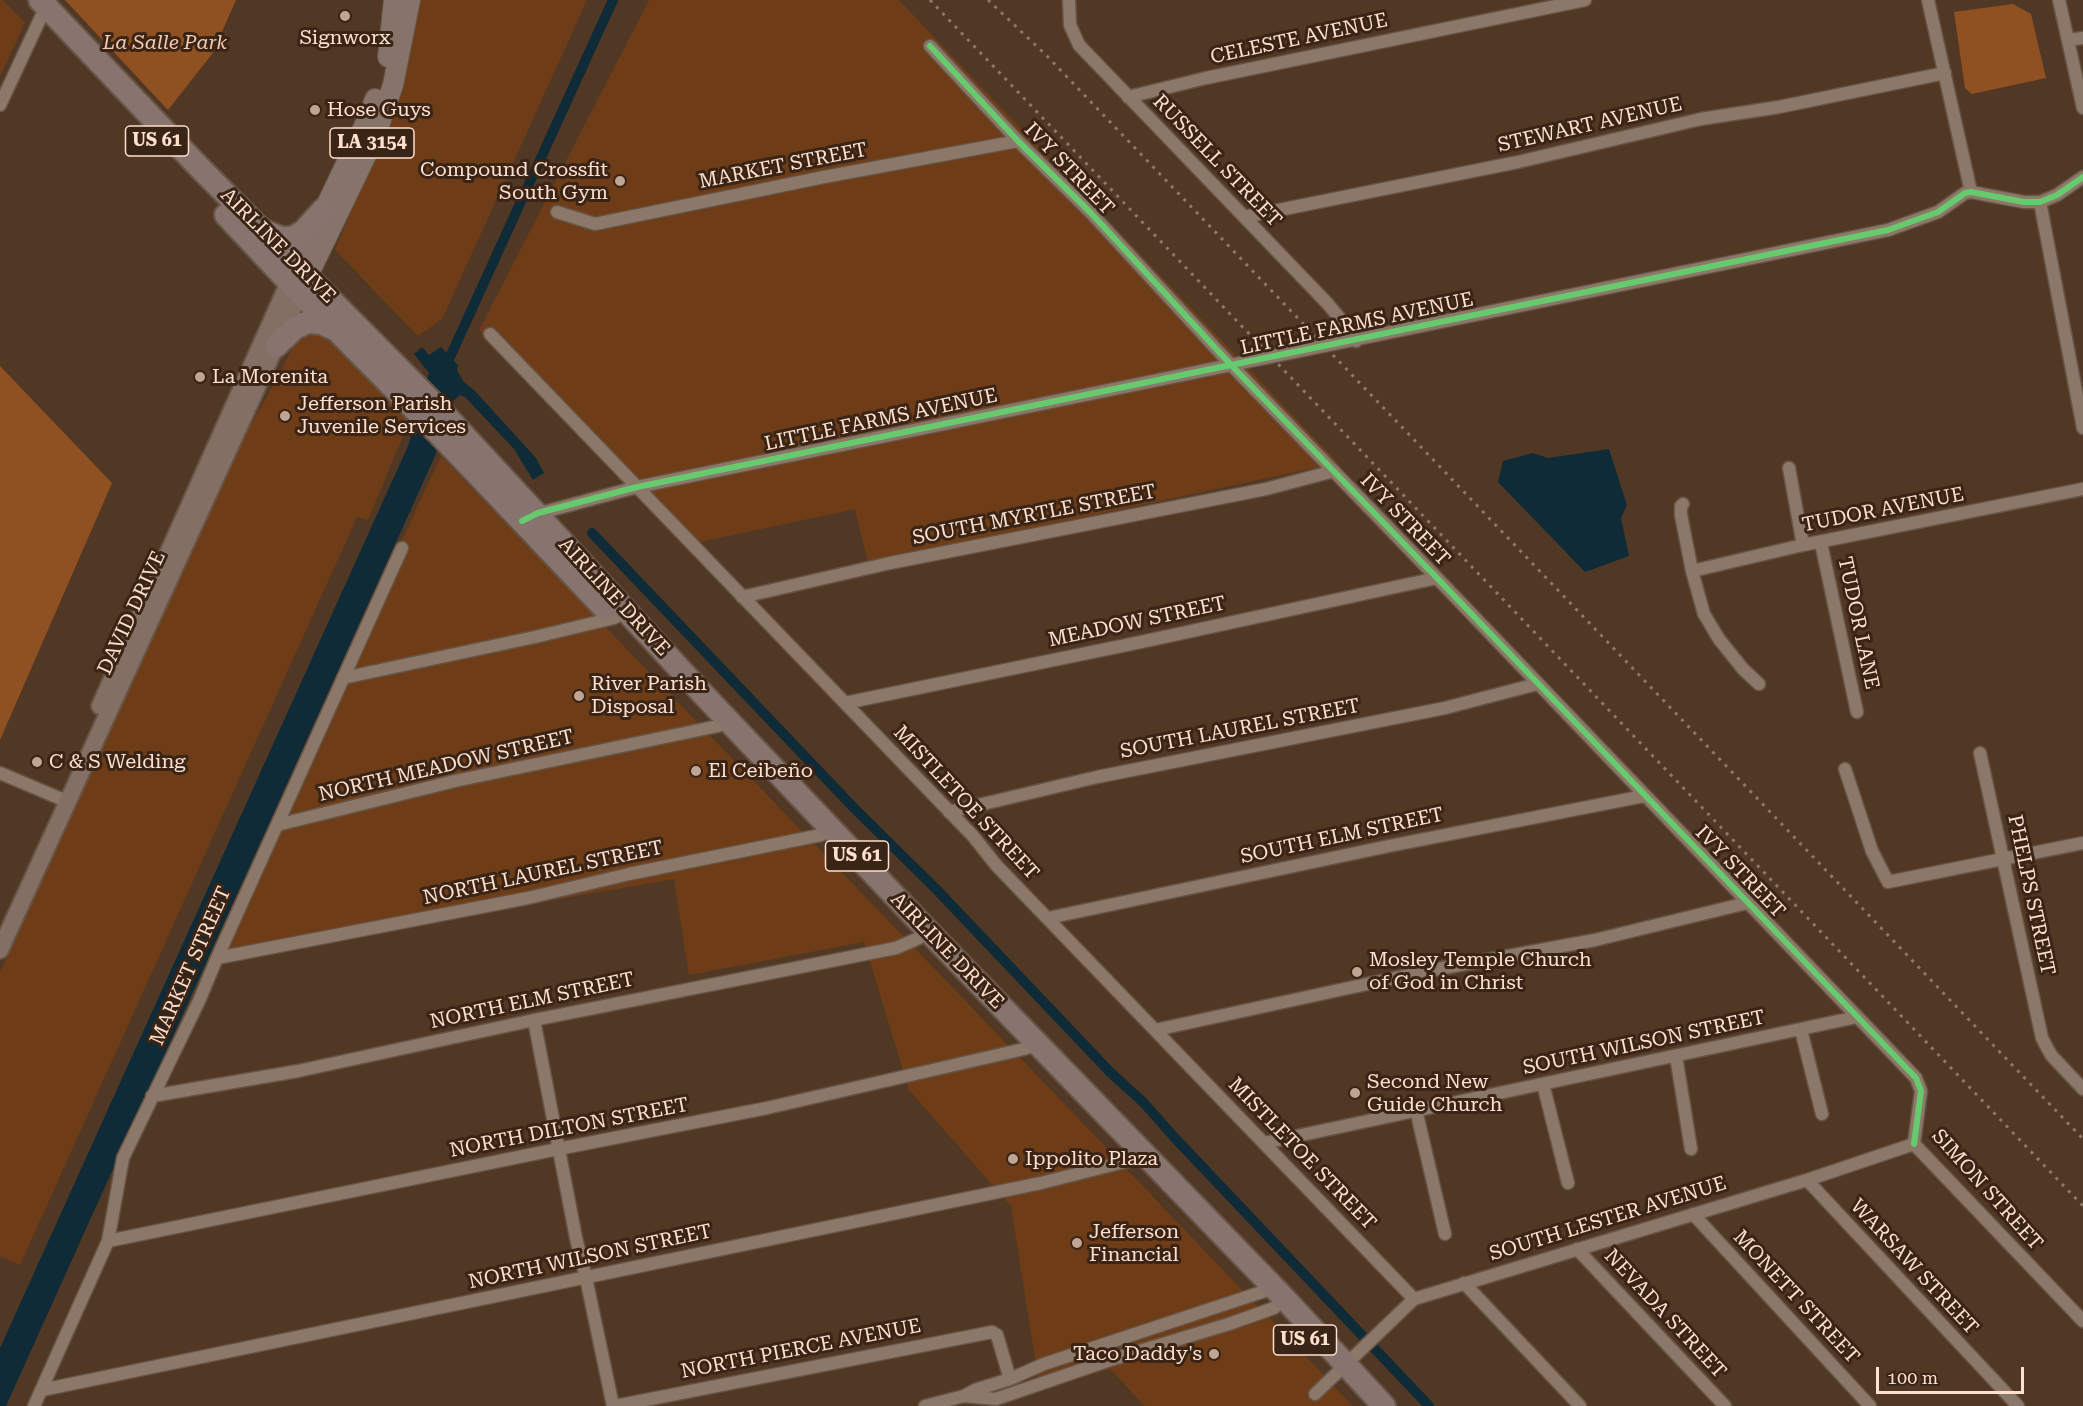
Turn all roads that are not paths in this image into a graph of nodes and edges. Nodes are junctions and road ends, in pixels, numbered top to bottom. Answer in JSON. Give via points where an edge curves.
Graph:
{"nodes":[{"id":1,"x":24,"y":0,"type":"edge"},
{"id":2,"x":394,"y":0,"type":"edge"},
{"id":3,"x":411,"y":0,"type":"edge"},
{"id":4,"x":1070,"y":0,"type":"edge"},
{"id":5,"x":1585,"y":0,"type":"edge"},
{"id":6,"x":1928,"y":0,"type":"edge"},
{"id":7,"x":2059,"y":0,"type":"edge"},
{"id":8,"x":43,"y":9,"type":"edge"},
{"id":9,"x":2083,"y":38,"type":"edge"},
{"id":10,"x":2068,"y":40,"type":"junction"},
{"id":11,"x":930,"y":46,"type":"dead end"},
{"id":12,"x":1945,"y":73,"type":"junction"},
{"id":13,"x":1128,"y":97,"type":"junction"},
{"id":14,"x":0,"y":105,"type":"edge"},
{"id":15,"x":2083,"y":108,"type":"edge"},
{"id":16,"x":1018,"y":141,"type":"junction"},
{"id":17,"x":2083,"y":177,"type":"edge"},
{"id":18,"x":1971,"y":192,"type":"junction"},
{"id":19,"x":2040,"y":202,"type":"junction"},
{"id":20,"x":323,"y":210,"type":"junction"},
{"id":21,"x":557,"y":212,"type":"dead end"},
{"id":22,"x":1244,"y":217,"type":"junction"},
{"id":23,"x":262,"y":230,"type":"junction"},
{"id":24,"x":298,"y":279,"type":"junction"},
{"id":25,"x":336,"y":329,"type":"junction"},
{"id":26,"x":490,"y":334,"type":"dead end"},
{"id":27,"x":1356,"y":341,"type":"junction"},
{"id":28,"x":276,"y":346,"type":"junction"},
{"id":29,"x":1232,"y":366,"type":"junction"},
{"id":30,"x":424,"y":407,"type":"junction"},
{"id":31,"x":2083,"y":428,"type":"edge"},
{"id":32,"x":1789,"y":468,"type":"dead end"},
{"id":33,"x":1334,"y":471,"type":"junction"},
{"id":34,"x":637,"y":487,"type":"junction"},
{"id":35,"x":2083,"y":489,"type":"edge"},
{"id":36,"x":1683,"y":504,"type":"dead end"},
{"id":37,"x":530,"y":517,"type":"junction"},
{"id":38,"x":1821,"y":543,"type":"junction"},
{"id":39,"x":1803,"y":545,"type":"junction"},
{"id":40,"x":402,"y":548,"type":"dead end"},
{"id":41,"x":1692,"y":572,"type":"junction"},
{"id":42,"x":1437,"y":578,"type":"junction"},
{"id":43,"x":741,"y":597,"type":"junction"},
{"id":44,"x":621,"y":614,"type":"junction"},
{"id":45,"x":343,"y":678,"type":"junction"},
{"id":46,"x":1537,"y":684,"type":"junction"},
{"id":47,"x":1759,"y":684,"type":"dead end"},
{"id":48,"x":845,"y":703,"type":"junction"},
{"id":49,"x":1857,"y":712,"type":"dead end"},
{"id":50,"x":722,"y":722,"type":"junction"},
{"id":51,"x":1980,"y":753,"type":"dead end"},
{"id":52,"x":1845,"y":768,"type":"dead end"},
{"id":53,"x":0,"y":773,"type":"edge"},
{"id":54,"x":1644,"y":796,"type":"junction"},
{"id":55,"x":64,"y":799,"type":"junction"},
{"id":56,"x":949,"y":812,"type":"junction"},
{"id":57,"x":277,"y":825,"type":"junction"},
{"id":58,"x":826,"y":831,"type":"junction"},
{"id":59,"x":2083,"y":843,"type":"edge"},
{"id":60,"x":2003,"y":859,"type":"junction"},
{"id":61,"x":1747,"y":903,"type":"junction"},
{"id":62,"x":1048,"y":918,"type":"junction"},
{"id":63,"x":0,"y":928,"type":"edge"},
{"id":64,"x":918,"y":938,"type":"junction"},
{"id":65,"x":0,"y":950,"type":"edge"},
{"id":66,"x":217,"y":958,"type":"junction"},
{"id":67,"x":1857,"y":1017,"type":"junction"},
{"id":68,"x":534,"y":1020,"type":"junction"},
{"id":69,"x":1801,"y":1029,"type":"junction"},
{"id":70,"x":1155,"y":1030,"type":"junction"},
{"id":71,"x":1030,"y":1046,"type":"junction"},
{"id":72,"x":1676,"y":1056,"type":"junction"},
{"id":73,"x":1543,"y":1084,"type":"junction"},
{"id":74,"x":2083,"y":1089,"type":"edge"},
{"id":75,"x":152,"y":1096,"type":"junction"},
{"id":76,"x":1416,"y":1110,"type":"junction"},
{"id":77,"x":1822,"y":1114,"type":"dead end"},
{"id":78,"x":1264,"y":1143,"type":"junction"},
{"id":79,"x":1914,"y":1144,"type":"junction"},
{"id":80,"x":558,"y":1149,"type":"junction"},
{"id":81,"x":1691,"y":1149,"type":"dead end"},
{"id":82,"x":1137,"y":1157,"type":"junction"},
{"id":83,"x":1807,"y":1180,"type":"junction"},
{"id":84,"x":1568,"y":1184,"type":"dead end"},
{"id":85,"x":1693,"y":1214,"type":"junction"},
{"id":86,"x":1445,"y":1234,"type":"dead end"},
{"id":87,"x":108,"y":1241,"type":"junction"},
{"id":88,"x":1577,"y":1249,"type":"junction"},
{"id":89,"x":586,"y":1278,"type":"junction"},
{"id":90,"x":1464,"y":1283,"type":"junction"},
{"id":91,"x":1273,"y":1297,"type":"junction"},
{"id":92,"x":1414,"y":1299,"type":"junction"},
{"id":93,"x":1180,"y":1320,"type":"junction"},
{"id":94,"x":2083,"y":1321,"type":"edge"},
{"id":95,"x":1134,"y":1335,"type":"junction"},
{"id":96,"x":1184,"y":1338,"type":"junction"},
{"id":97,"x":1139,"y":1351,"type":"junction"},
{"id":98,"x":1347,"y":1365,"type":"junction"},
{"id":99,"x":1010,"y":1379,"type":"junction"},
{"id":100,"x":42,"y":1390,"type":"junction"},
{"id":101,"x":1315,"y":1394,"type":"dead end"},
{"id":102,"x":965,"y":1401,"type":"edge"},
{"id":103,"x":34,"y":1406,"type":"edge"},
{"id":104,"x":614,"y":1406,"type":"edge"},
{"id":105,"x":926,"y":1406,"type":"edge"},
{"id":106,"x":1368,"y":1406,"type":"edge"},
{"id":107,"x":1383,"y":1406,"type":"edge"},
{"id":108,"x":1580,"y":1406,"type":"edge"},
{"id":109,"x":1725,"y":1406,"type":"edge"},
{"id":110,"x":1870,"y":1406,"type":"edge"},
{"id":111,"x":2018,"y":1406,"type":"edge"}],
"edges":[{"from":1,"to":8,"type":"highway","name":"AIRLINE DRIVE","number":"US 61"},
{"from":2,"to":20,"type":"main road","number":"LA 3154","via":[[387,65],[369,116]]},
{"from":3,"to":24,"type":"main road","number":"LA 3154","via":[[393,85],[376,134]]},
{"from":4,"to":13,"type":"street","name":"RUSSELL STREET","via":[[1068,13],[1073,36]]},
{"from":5,"to":13,"type":"street","name":"CELESTE AVENUE"},
{"from":6,"to":12,"type":"street"},
{"from":7,"to":10,"type":"street"},
{"from":8,"to":14,"type":"street"},
{"from":8,"to":23,"type":"highway","name":"AIRLINE DRIVE","number":"US 61"},
{"from":8,"to":24,"type":"highway","name":"AIRLINE DRIVE","number":"US 61"},
{"from":9,"to":10,"type":"street"},
{"from":10,"to":15,"type":"street"},
{"from":11,"to":16,"type":"street","name":"IVY STREET"},
{"from":12,"to":18,"type":"street"},
{"from":12,"to":22,"type":"street","name":"STEWART AVENUE","via":[[1701,119],[1518,162]]},
{"from":13,"to":22,"type":"street","name":"RUSSELL STREET"},
{"from":16,"to":21,"type":"street","name":"MARKET STREET","via":[[595,224]]},
{"from":16,"to":29,"type":"street","name":"IVY STREET","via":[[1090,212]]},
{"from":17,"to":19,"type":"street"},
{"from":18,"to":19,"type":"street"},
{"from":18,"to":27,"type":"street","name":"LITTLE FARMS AVENUE","via":[[1938,212],[1888,230]]},
{"from":19,"to":31,"type":"street"},
{"from":20,"to":23,"type":"highway","via":[[292,238]]},
{"from":20,"to":24,"type":"main road","number":"LA 3154"},
{"from":22,"to":27,"type":"street","name":"RUSSELL STREET","via":[[1327,303]]},
{"from":23,"to":24,"type":"highway","name":"AIRLINE DRIVE","number":"US 61"},
{"from":24,"to":25,"type":"highway","name":"AIRLINE DRIVE","number":"US 61"},
{"from":24,"to":28,"type":"main road","name":"DAVID DRIVE"},
{"from":24,"to":30,"type":"highway","name":"AIRLINE DRIVE","number":"US 61"},
{"from":24,"to":55,"type":"main road","name":"DAVID DRIVE"},
{"from":25,"to":28,"type":"highway","via":[[321,322],[308,322]]},
{"from":25,"to":30,"type":"highway","name":"AIRLINE DRIVE","number":"US 61"},
{"from":26,"to":34,"type":"street","name":"MISTLETOE STREET"},
{"from":27,"to":29,"type":"street","name":"LITTLE FARMS AVENUE"},
{"from":28,"to":55,"type":"main road","name":"DAVID DRIVE"},
{"from":29,"to":33,"type":"street","name":"IVY STREET"},
{"from":29,"to":34,"type":"street","name":"LITTLE FARMS AVENUE"},
{"from":30,"to":37,"type":"highway","name":"AIRLINE DRIVE","number":"US 61"},
{"from":32,"to":39,"type":"street"},
{"from":33,"to":42,"type":"street","name":"IVY STREET"},
{"from":33,"to":43,"type":"street","name":"SOUTH MYRTLE STREET","via":[[1266,489],[890,563]]},
{"from":34,"to":37,"type":"street","name":"LITTLE FARMS AVENUE"},
{"from":34,"to":43,"type":"street","name":"MISTLETOE STREET"},
{"from":35,"to":38,"type":"street","name":"TUDOR AVENUE"},
{"from":36,"to":41,"type":"street","via":[[1681,515]]},
{"from":37,"to":44,"type":"highway","name":"AIRLINE DRIVE","number":"US 61"},
{"from":38,"to":39,"type":"street","name":"TUDOR AVENUE"},
{"from":38,"to":49,"type":"street","name":"TUDOR LANE"},
{"from":39,"to":41,"type":"street","name":"TUDOR AVENUE"},
{"from":40,"to":45,"type":"street","name":"MARKET STREET"},
{"from":41,"to":47,"type":"street","via":[[1704,614],[1719,639]]},
{"from":42,"to":46,"type":"street","name":"IVY STREET"},
{"from":42,"to":48,"type":"street","name":"MEADOW STREET"},
{"from":43,"to":48,"type":"street","name":"MISTLETOE STREET"},
{"from":44,"to":45,"type":"street","via":[[501,645]]},
{"from":44,"to":50,"type":"highway","name":"AIRLINE DRIVE","number":"US 61"},
{"from":45,"to":57,"type":"street","name":"MARKET STREET"},
{"from":46,"to":54,"type":"street","name":"IVY STREET"},
{"from":46,"to":56,"type":"street","name":"SOUTH LAUREL STREET","via":[[1445,708],[1097,777]]},
{"from":48,"to":56,"type":"street","name":"MISTLETOE STREET"},
{"from":50,"to":57,"type":"street","name":"NORTH MEADOW STREET"},
{"from":50,"to":58,"type":"highway","name":"AIRLINE DRIVE","number":"US 61"},
{"from":51,"to":60,"type":"street","name":"PHELPS STREET"},
{"from":52,"to":60,"type":"street","via":[[1872,851],[1888,882]]},
{"from":53,"to":55,"type":"street"},
{"from":54,"to":61,"type":"street","name":"IVY STREET"},
{"from":54,"to":62,"type":"street","name":"SOUTH ELM STREET"},
{"from":55,"to":63,"type":"main road","name":"DAVID DRIVE"},
{"from":55,"to":65,"type":"main road","name":"DAVID DRIVE"},
{"from":56,"to":62,"type":"street","name":"MISTLETOE STREET"},
{"from":57,"to":66,"type":"street","name":"MARKET STREET"},
{"from":58,"to":64,"type":"highway","name":"AIRLINE DRIVE","number":"US 61"},
{"from":58,"to":66,"type":"street","name":"NORTH LAUREL STREET","via":[[528,898]]},
{"from":58,"to":71,"type":"highway","name":"AIRLINE DRIVE","number":"US 61"},
{"from":59,"to":60,"type":"street"},
{"from":60,"to":74,"type":"street","name":"PHELPS STREET","via":[[2040,1027],[2051,1054]]},
{"from":61,"to":67,"type":"street","name":"IVY STREET"},
{"from":61,"to":70,"type":"street","via":[[1595,940],[1427,971]]},
{"from":62,"to":70,"type":"street","name":"MISTLETOE STREET"},
{"from":64,"to":68,"type":"street","name":"NORTH ELM STREET","via":[[896,948]]},
{"from":64,"to":71,"type":"highway","name":"AIRLINE DRIVE","number":"US 61"},
{"from":66,"to":75,"type":"street","name":"MARKET STREET"},
{"from":67,"to":69,"type":"street","name":"SOUTH WILSON STREET"},
{"from":67,"to":79,"type":"street","name":"SIMON STREET","via":[[1916,1078],[1921,1091]]},
{"from":68,"to":75,"type":"street","name":"NORTH ELM STREET","via":[[298,1071]]},
{"from":68,"to":80,"type":"street"},
{"from":69,"to":72,"type":"street","name":"SOUTH WILSON STREET"},
{"from":69,"to":77,"type":"street"},
{"from":70,"to":78,"type":"street","name":"MISTLETOE STREET"},
{"from":71,"to":80,"type":"street","name":"NORTH DILTON STREET","via":[[767,1108]]},
{"from":71,"to":82,"type":"highway","name":"AIRLINE DRIVE","number":"US 61"},
{"from":72,"to":73,"type":"street","name":"SOUTH WILSON STREET"},
{"from":72,"to":81,"type":"street"},
{"from":73,"to":76,"type":"street","name":"SOUTH WILSON STREET"},
{"from":73,"to":84,"type":"street"},
{"from":75,"to":87,"type":"street","name":"MARKET STREET","via":[[123,1158]]},
{"from":76,"to":78,"type":"street","name":"SOUTH WILSON STREET"},
{"from":76,"to":86,"type":"street"},
{"from":78,"to":92,"type":"street","name":"MISTLETOE STREET"},
{"from":79,"to":83,"type":"street","name":"SOUTH LESTER AVENUE"},
{"from":79,"to":94,"type":"street","name":"SIMON STREET"},
{"from":80,"to":87,"type":"street","name":"NORTH DILTON STREET"},
{"from":80,"to":89,"type":"street"},
{"from":82,"to":89,"type":"street","name":"NORTH WILSON STREET","via":[[1041,1183]]},
{"from":82,"to":91,"type":"highway","name":"AIRLINE DRIVE","number":"US 61"},
{"from":83,"to":85,"type":"street","name":"SOUTH LESTER AVENUE"},
{"from":83,"to":111,"type":"street","name":"WARSAW STREET"},
{"from":85,"to":88,"type":"street","name":"SOUTH LESTER AVENUE"},
{"from":85,"to":110,"type":"street","name":"MONETT STREET"},
{"from":87,"to":100,"type":"street","name":"MARKET STREET"},
{"from":88,"to":90,"type":"street","name":"SOUTH LESTER AVENUE"},
{"from":88,"to":109,"type":"street","name":"NEVADA STREET"},
{"from":89,"to":100,"type":"street","name":"NORTH WILSON STREET"},
{"from":89,"to":104,"type":"street"},
{"from":90,"to":92,"type":"street","name":"SOUTH LESTER AVENUE"},
{"from":90,"to":108,"type":"street"},
{"from":91,"to":93,"type":"street"},
{"from":91,"to":96,"type":"street"},
{"from":91,"to":98,"type":"highway","name":"AIRLINE DRIVE","number":"US 61"},
{"from":92,"to":98,"type":"street","name":"SOUTH LESTER AVENUE"},
{"from":93,"to":95,"type":"street"},
{"from":93,"to":96,"type":"street"},
{"from":95,"to":97,"type":"street"},
{"from":95,"to":99,"type":"street"},
{"from":96,"to":97,"type":"street"},
{"from":97,"to":102,"type":"street","via":[[996,1399]]},
{"from":98,"to":101,"type":"street","name":"SOUTH LESTER AVENUE"},
{"from":98,"to":106,"type":"highway","name":"AIRLINE DRIVE","number":"US 61"},
{"from":98,"to":107,"type":"highway","name":"AIRLINE DRIVE","number":"US 61"},
{"from":99,"to":102,"type":"street","via":[[975,1389]]},
{"from":99,"to":104,"type":"street","name":"NORTH PIERCE AVENUE","via":[[994,1332]]},
{"from":100,"to":103,"type":"street","name":"MARKET STREET"},
{"from":102,"to":105,"type":"street"}]}
